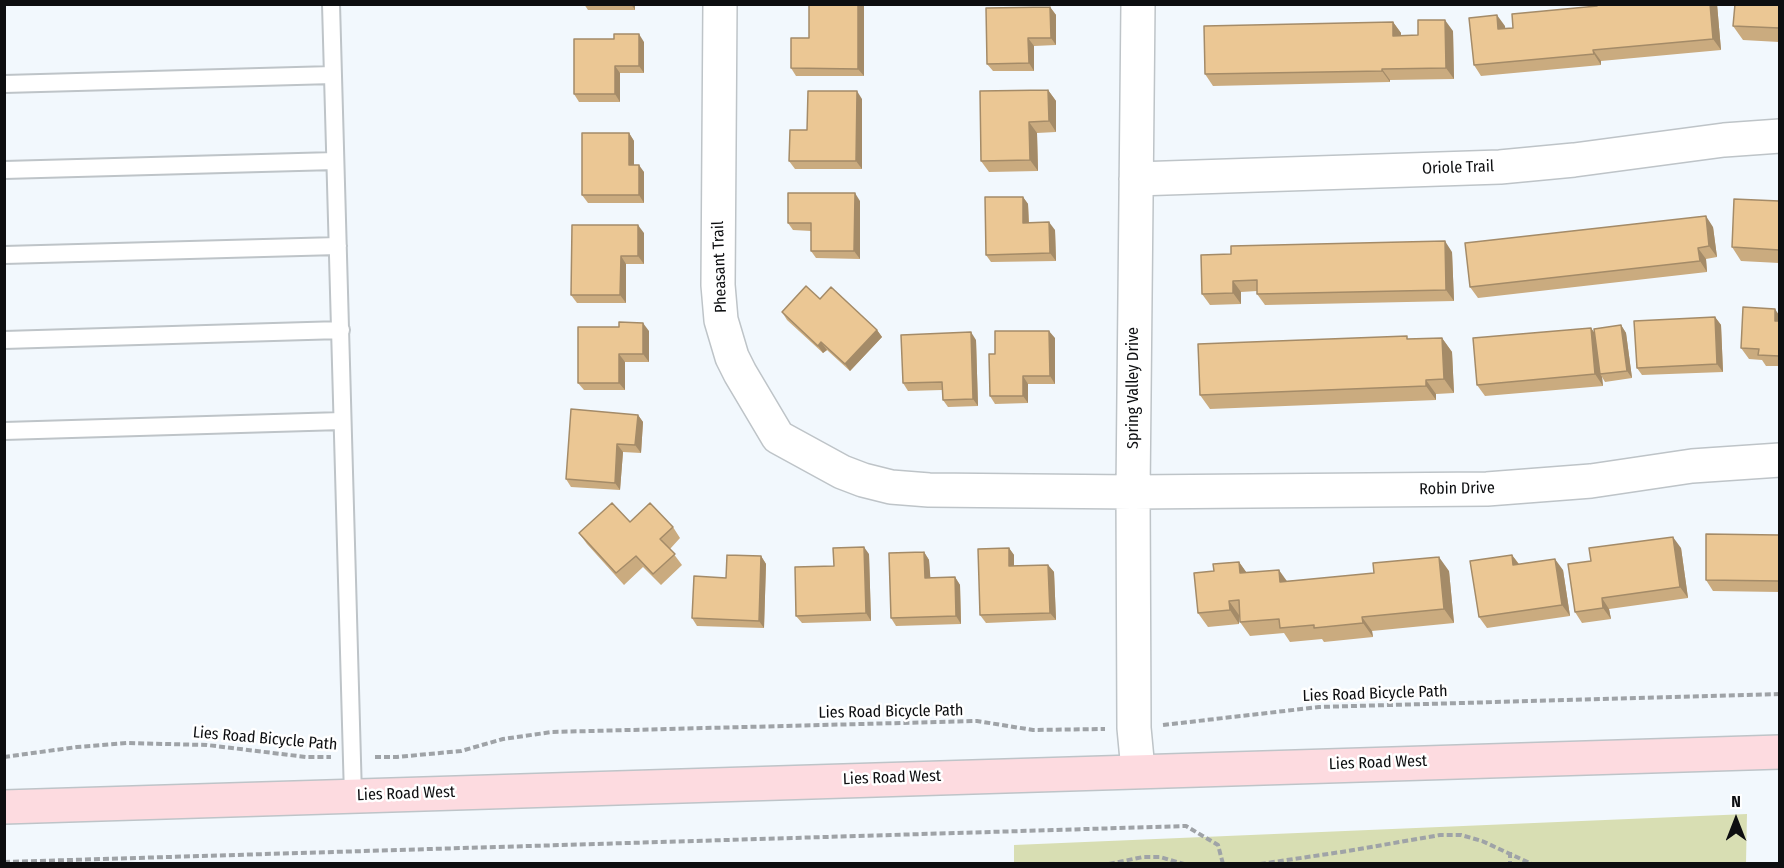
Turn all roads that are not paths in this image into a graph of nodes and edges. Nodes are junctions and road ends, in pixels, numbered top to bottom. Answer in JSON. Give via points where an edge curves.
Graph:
{"nodes":[{"id":1,"x":331,"y":4,"type":"edge"},
{"id":2,"x":720,"y":4,"type":"edge"},
{"id":3,"x":1138,"y":4,"type":"edge"},
{"id":4,"x":333,"y":75,"type":"junction"},
{"id":5,"x":4,"y":84,"type":"edge"},
{"id":6,"x":1779,"y":136,"type":"edge"},
{"id":7,"x":335,"y":161,"type":"junction"},
{"id":8,"x":4,"y":170,"type":"edge"},
{"id":9,"x":1136,"y":179,"type":"junction"},
{"id":10,"x":338,"y":246,"type":"junction"},
{"id":11,"x":4,"y":255,"type":"edge"},
{"id":12,"x":341,"y":330,"type":"junction"},
{"id":13,"x":4,"y":340,"type":"edge"},
{"id":14,"x":342,"y":421,"type":"junction"},
{"id":15,"x":4,"y":431,"type":"edge"},
{"id":16,"x":1779,"y":460,"type":"edge"},
{"id":17,"x":1133,"y":492,"type":"junction"},
{"id":18,"x":1779,"y":752,"type":"edge"},
{"id":19,"x":1137,"y":770,"type":"junction"},
{"id":20,"x":353,"y":796,"type":"junction"},
{"id":21,"x":4,"y":807,"type":"edge"}],
"edges":[{"from":1,"to":4,"type":"lane"},
{"from":2,"to":17,"type":"street","name":"Pheasant Trail","via":[[721,320],[732,357],[778,437],[842,472],[891,488]]},
{"from":3,"to":9,"type":"street","name":"Spring Valley Drive"},
{"from":4,"to":5,"type":"lane"},
{"from":4,"to":7,"type":"lane"},
{"from":6,"to":9,"type":"street","name":"Oriole Trail","via":[[1500,167]]},
{"from":7,"to":8,"type":"lane"},
{"from":7,"to":10,"type":"lane"},
{"from":9,"to":17,"type":"street","name":"Spring Valley Drive"},
{"from":10,"to":11,"type":"lane"},
{"from":10,"to":12,"type":"lane"},
{"from":12,"to":13,"type":"lane"},
{"from":12,"to":14,"type":"lane"},
{"from":14,"to":15,"type":"lane"},
{"from":14,"to":20,"type":"lane"},
{"from":16,"to":17,"type":"street","name":"Robin Drive","via":[[1487,489]]},
{"from":17,"to":19,"type":"street","name":"Spring Valley Drive"},
{"from":18,"to":19,"type":"street","name":"Lies Road West"},
{"from":19,"to":20,"type":"street","name":"Lies Road West"},
{"from":20,"to":21,"type":"street","name":"Lies Road West"}]}
